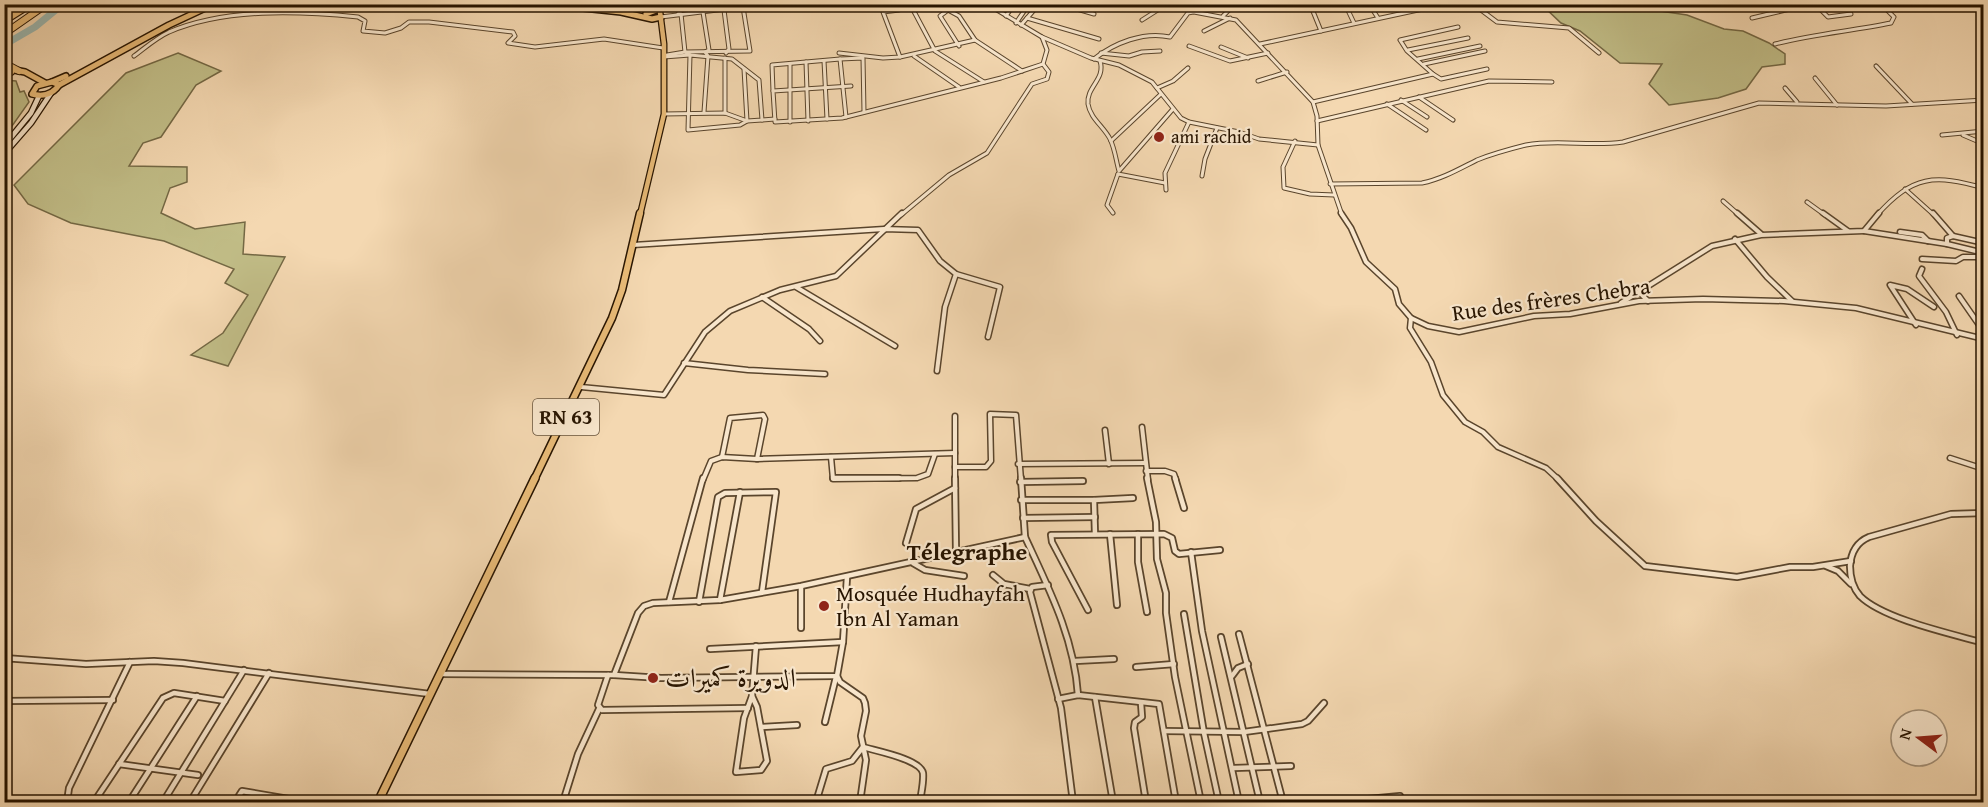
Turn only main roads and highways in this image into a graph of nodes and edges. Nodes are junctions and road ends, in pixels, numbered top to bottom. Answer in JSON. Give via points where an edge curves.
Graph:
{"nodes":[{"id":1,"x":31,"y":4,"type":"edge"},
{"id":2,"x":207,"y":4,"type":"edge"},
{"id":3,"x":214,"y":4,"type":"edge"},
{"id":4,"x":545,"y":4,"type":"edge"},
{"id":5,"x":573,"y":4,"type":"edge"},
{"id":6,"x":43,"y":6,"type":"edge"},
{"id":7,"x":659,"y":7,"type":"edge"},
{"id":8,"x":646,"y":14,"type":"junction"},
{"id":9,"x":661,"y":17,"type":"junction"},
{"id":10,"x":4,"y":21,"type":"edge"},
{"id":11,"x":4,"y":29,"type":"edge"},
{"id":12,"x":4,"y":36,"type":"edge"},
{"id":13,"x":4,"y":63,"type":"edge"},
{"id":14,"x":6,"y":71,"type":"edge"},
{"id":15,"x":19,"y":71,"type":"junction"},
{"id":16,"x":49,"y":82,"type":"junction"},
{"id":17,"x":59,"y":85,"type":"junction"},
{"id":18,"x":37,"y":86,"type":"junction"},
{"id":19,"x":51,"y":93,"type":"junction"},
{"id":20,"x":39,"y":96,"type":"junction"},
{"id":21,"x":4,"y":146,"type":"edge"},
{"id":22,"x":4,"y":154,"type":"edge"},
{"id":23,"x":378,"y":802,"type":"edge"}],
"edges":[{"from":1,"to":10,"type":"highway"},
{"from":2,"to":16,"type":"highway"},
{"from":3,"to":17,"type":"highway"},
{"from":4,"to":9,"type":"highway"},
{"from":5,"to":8,"type":"highway"},
{"from":6,"to":11,"type":"highway"},
{"from":6,"to":12,"type":"highway"},
{"from":7,"to":8,"type":"highway"},
{"from":7,"to":9,"type":"main road","number":"RN 63"},
{"from":8,"to":9,"type":"highway"},
{"from":9,"to":23,"type":"main road","number":"RN 63","via":[[664,114],[612,318]]},
{"from":13,"to":15,"type":"highway"},
{"from":14,"to":15,"type":"highway"},
{"from":14,"to":18,"type":"highway"},
{"from":15,"to":16,"type":"highway"},
{"from":16,"to":17,"type":"highway"},
{"from":16,"to":18,"type":"highway"},
{"from":17,"to":19,"type":"highway"},
{"from":18,"to":20,"type":"highway","via":[[31,93]]},
{"from":19,"to":20,"type":"highway"},
{"from":19,"to":22,"type":"main road"},
{"from":20,"to":21,"type":"main road","via":[[31,113]]}]}
